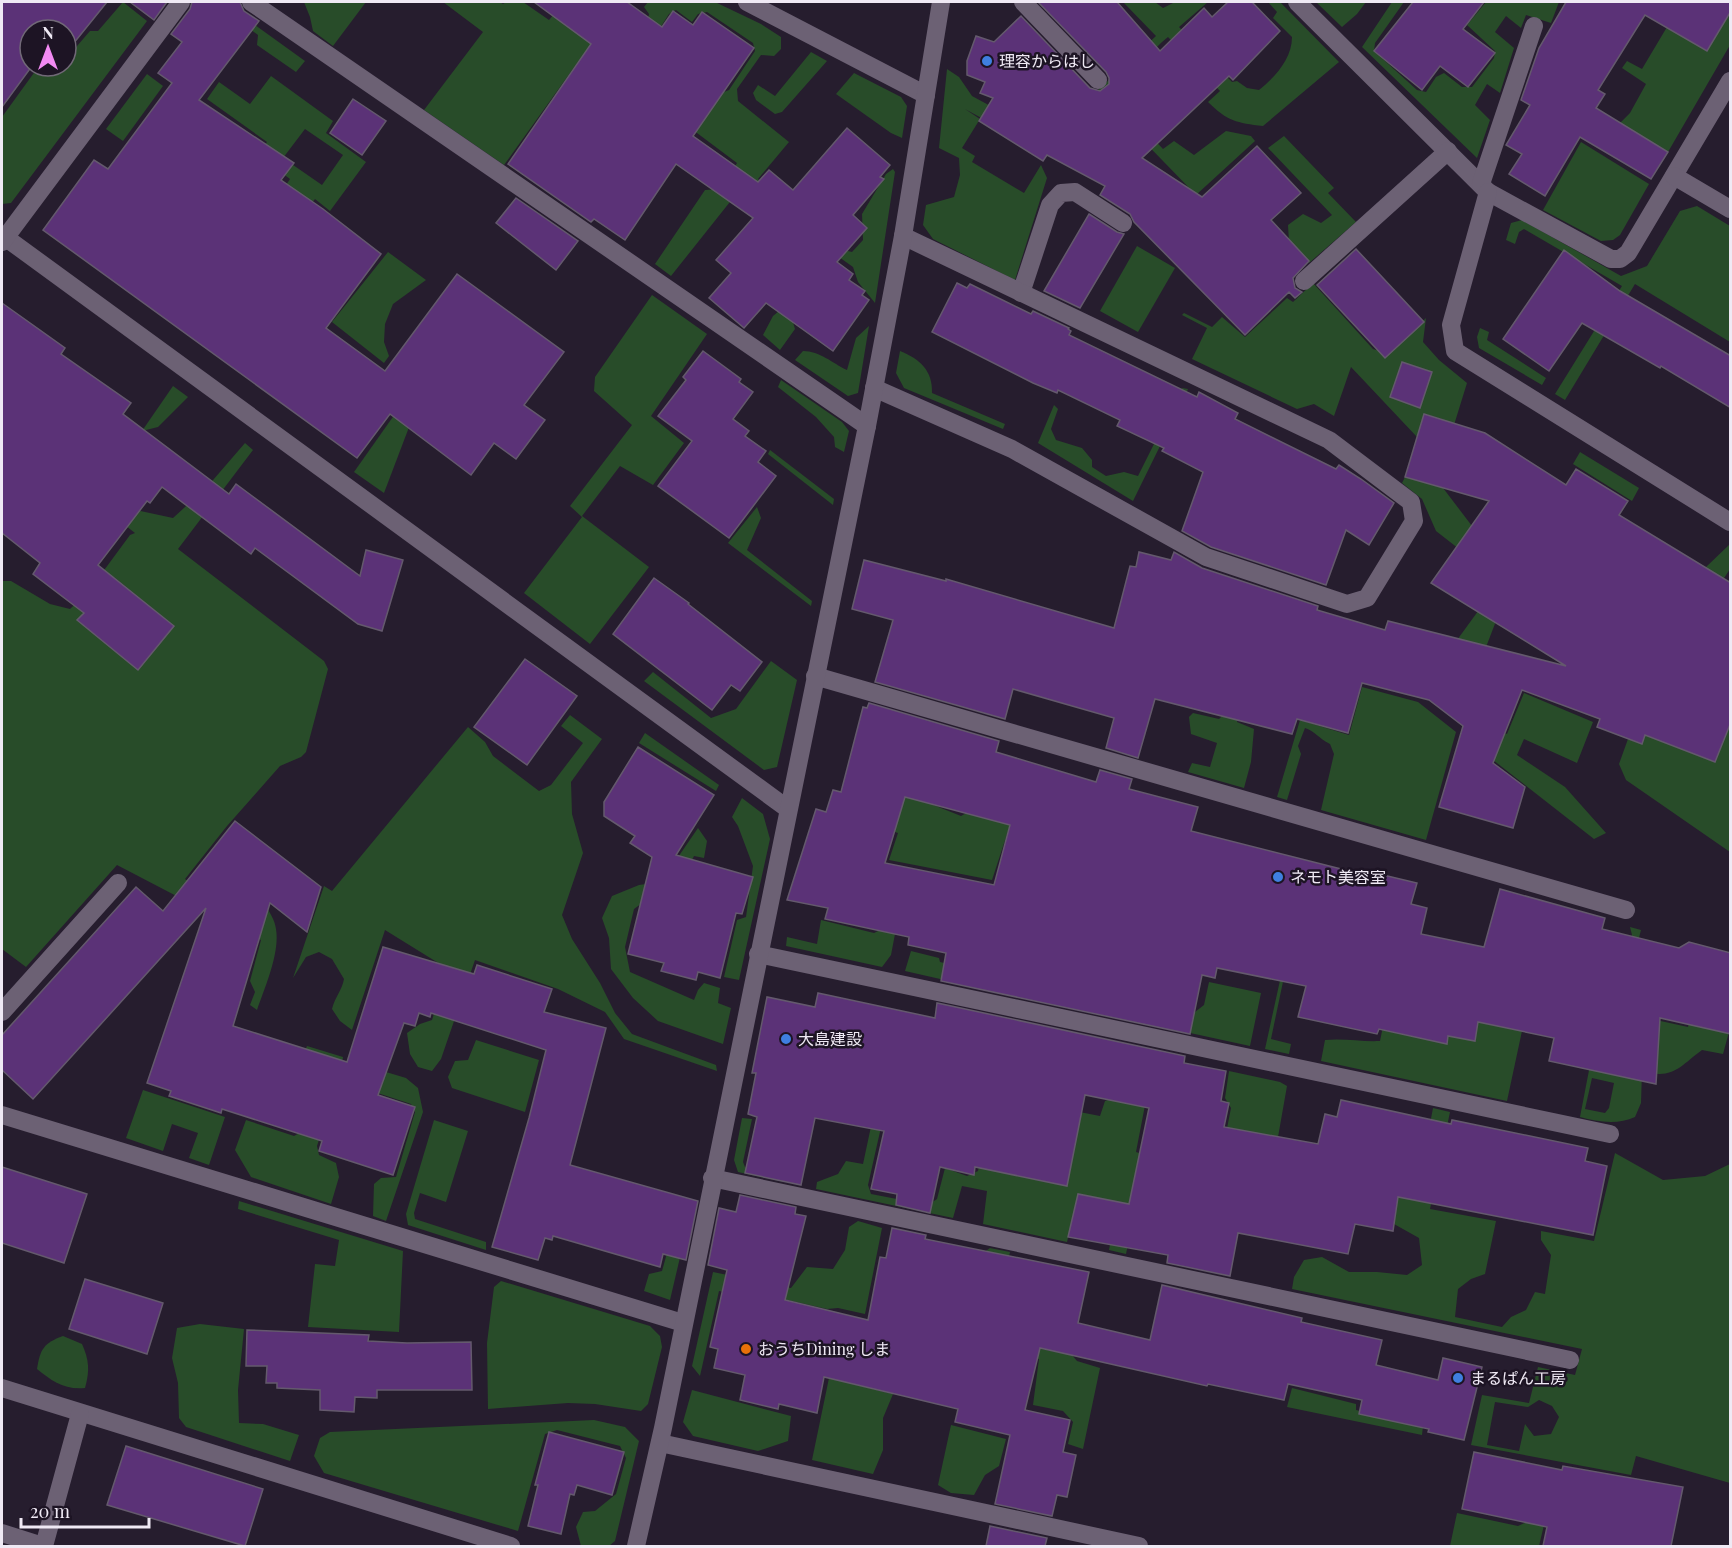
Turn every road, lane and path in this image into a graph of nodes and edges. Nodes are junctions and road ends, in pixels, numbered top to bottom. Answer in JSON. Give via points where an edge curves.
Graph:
{"nodes":[{"id":1,"x":181,"y":2,"type":"edge"},
{"id":2,"x":252,"y":2,"type":"edge"},
{"id":3,"x":747,"y":2,"type":"edge"},
{"id":4,"x":941,"y":2,"type":"edge"},
{"id":5,"x":1023,"y":2,"type":"edge"},
{"id":6,"x":1297,"y":2,"type":"edge"},
{"id":7,"x":1534,"y":26,"type":"dead end"},
{"id":8,"x":1098,"y":80,"type":"dead end"},
{"id":9,"x":1731,"y":81,"type":"edge"},
{"id":10,"x":926,"y":95,"type":"junction"},
{"id":11,"x":1448,"y":151,"type":"junction"},
{"id":12,"x":1674,"y":176,"type":"junction"},
{"id":13,"x":1484,"y":188,"type":"junction"},
{"id":14,"x":1731,"y":209,"type":"edge"},
{"id":15,"x":1123,"y":223,"type":"dead end"},
{"id":16,"x":903,"y":236,"type":"junction"},
{"id":17,"x":3,"y":238,"type":"edge"},
{"id":18,"x":1304,"y":281,"type":"dead end"},
{"id":19,"x":1021,"y":293,"type":"junction"},
{"id":20,"x":874,"y":388,"type":"junction"},
{"id":21,"x":867,"y":426,"type":"junction"},
{"id":22,"x":1731,"y":522,"type":"edge"},
{"id":23,"x":815,"y":676,"type":"junction"},
{"id":24,"x":788,"y":809,"type":"junction"},
{"id":25,"x":118,"y":883,"type":"dead end"},
{"id":26,"x":1626,"y":910,"type":"dead end"},
{"id":27,"x":758,"y":954,"type":"junction"},
{"id":28,"x":2,"y":1012,"type":"edge"},
{"id":29,"x":2,"y":1115,"type":"edge"},
{"id":30,"x":1610,"y":1134,"type":"dead end"},
{"id":31,"x":712,"y":1178,"type":"junction"},
{"id":32,"x":683,"y":1323,"type":"junction"},
{"id":33,"x":1570,"y":1360,"type":"dead end"},
{"id":34,"x":2,"y":1388,"type":"edge"},
{"id":35,"x":80,"y":1414,"type":"junction"},
{"id":36,"x":660,"y":1443,"type":"junction"},
{"id":37,"x":2,"y":1533,"type":"edge"},
{"id":38,"x":43,"y":1546,"type":"edge"},
{"id":39,"x":511,"y":1546,"type":"edge"},
{"id":40,"x":636,"y":1546,"type":"edge"},
{"id":41,"x":1139,"y":1546,"type":"edge"}],
"edges":[{"from":1,"to":17,"type":"street"},
{"from":2,"to":21,"type":"street"},
{"from":3,"to":10,"type":"street"},
{"from":4,"to":10,"type":"street"},
{"from":5,"to":8,"type":"street"},
{"from":6,"to":11,"type":"street"},
{"from":7,"to":13,"type":"street"},
{"from":9,"to":12,"type":"street"},
{"from":10,"to":16,"type":"street"},
{"from":11,"to":13,"type":"street"},
{"from":11,"to":18,"type":"street"},
{"from":12,"to":13,"type":"street","via":[[1628,253],[1620,259],[1611,259]]},
{"from":12,"to":14,"type":"street"},
{"from":13,"to":22,"type":"street","via":[[1451,325],[1455,351]]},
{"from":15,"to":19,"type":"street","via":[[1075,192],[1061,193],[1050,205]]},
{"from":16,"to":19,"type":"street"},
{"from":16,"to":20,"type":"street"},
{"from":17,"to":24,"type":"street"},
{"from":19,"to":20,"type":"street","via":[[1329,440],[1411,502],[1414,521],[1367,598],[1347,604],[1206,557],[1012,449]]},
{"from":20,"to":21,"type":"street"},
{"from":21,"to":23,"type":"street"},
{"from":23,"to":24,"type":"street"},
{"from":23,"to":26,"type":"street"},
{"from":24,"to":27,"type":"street"},
{"from":25,"to":28,"type":"street"},
{"from":27,"to":30,"type":"street"},
{"from":27,"to":31,"type":"street"},
{"from":29,"to":32,"type":"street"},
{"from":31,"to":32,"type":"street"},
{"from":31,"to":33,"type":"street"},
{"from":32,"to":36,"type":"street"},
{"from":34,"to":35,"type":"street"},
{"from":35,"to":38,"type":"street"},
{"from":35,"to":39,"type":"street"},
{"from":36,"to":40,"type":"street"},
{"from":36,"to":41,"type":"street"},
{"from":37,"to":38,"type":"street"}]}
